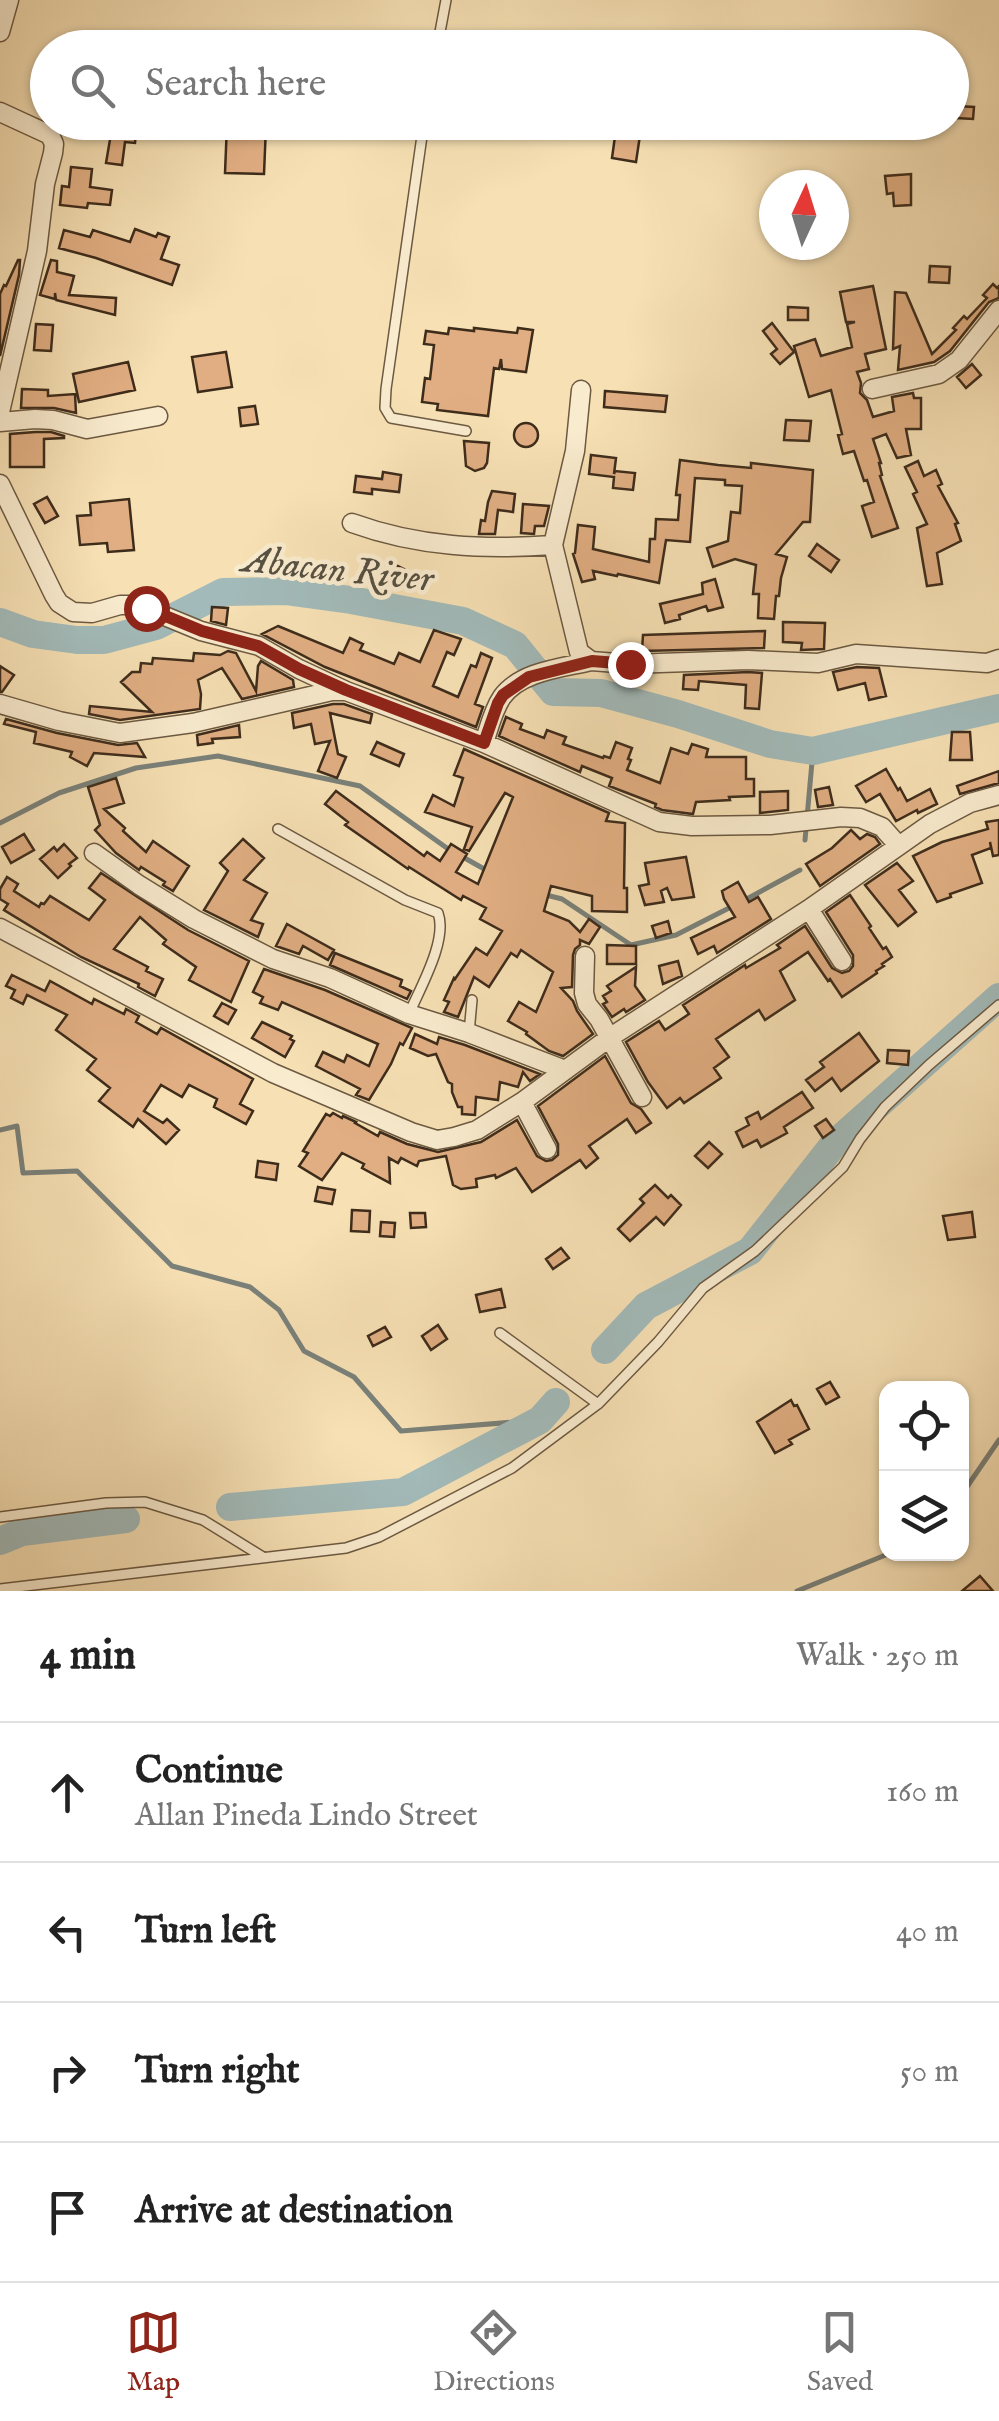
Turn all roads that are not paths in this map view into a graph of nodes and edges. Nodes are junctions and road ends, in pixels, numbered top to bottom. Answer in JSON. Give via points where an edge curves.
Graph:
{"nodes":[{"id":1,"x":8,"y":0,"type":"edge"},
{"id":2,"x":446,"y":0,"type":"edge"},
{"id":3,"x":441,"y":30,"type":"edge"},
{"id":4,"x":0,"y":32,"type":"edge"},
{"id":5,"x":0,"y":112,"type":"edge"},
{"id":6,"x":30,"y":126,"type":"edge"},
{"id":7,"x":52,"y":140,"type":"edge"},
{"id":8,"x":421,"y":140,"type":"edge"},
{"id":9,"x":999,"y":310,"type":"edge"},
{"id":10,"x":872,"y":389,"type":"dead end"},
{"id":11,"x":580,"y":390,"type":"dead end"},
{"id":12,"x":0,"y":412,"type":"edge"},
{"id":13,"x":158,"y":416,"type":"dead end"},
{"id":14,"x":0,"y":422,"type":"edge"},
{"id":15,"x":466,"y":431,"type":"dead end"},
{"id":16,"x":0,"y":484,"type":"edge"},
{"id":17,"x":352,"y":523,"type":"dead end"},
{"id":18,"x":554,"y":545,"type":"junction"},
{"id":19,"x":999,"y":659,"type":"edge"},
{"id":20,"x":592,"y":661,"type":"junction"},
{"id":21,"x":346,"y":690,"type":"junction"},
{"id":22,"x":0,"y":704,"type":"edge"},
{"id":23,"x":484,"y":743,"type":"junction"},
{"id":24,"x":999,"y":795,"type":"edge"},
{"id":25,"x":278,"y":829,"type":"dead end"},
{"id":26,"x":898,"y":845,"type":"junction"},
{"id":27,"x":94,"y":853,"type":"dead end"},
{"id":28,"x":809,"y":909,"type":"junction"},
{"id":29,"x":0,"y":928,"type":"edge"},
{"id":30,"x":585,"y":956,"type":"dead end"},
{"id":31,"x":842,"y":961,"type":"dead end"},
{"id":32,"x":472,"y":1000,"type":"dead end"},
{"id":33,"x":999,"y":1006,"type":"edge"},
{"id":34,"x":409,"y":1014,"type":"junction"},
{"id":35,"x":469,"y":1033,"type":"junction"},
{"id":36,"x":609,"y":1038,"type":"junction"},
{"id":37,"x":565,"y":1070,"type":"junction"},
{"id":38,"x":642,"y":1097,"type":"dead end"},
{"id":39,"x":522,"y":1102,"type":"junction"},
{"id":40,"x":546,"y":1149,"type":"dead end"},
{"id":41,"x":500,"y":1332,"type":"dead end"},
{"id":42,"x":598,"y":1404,"type":"junction"},
{"id":43,"x":0,"y":1517,"type":"edge"},
{"id":44,"x":264,"y":1557,"type":"junction"},
{"id":45,"x":0,"y":1589,"type":"edge"}],
"edges":[{"from":1,"to":4,"type":"street"},
{"from":2,"to":3,"type":"lane"},
{"from":5,"to":6,"type":"street"},
{"from":7,"to":12,"type":"street","via":[[37,250]]},
{"from":8,"to":15,"type":"lane","via":[[386,408],[391,418]]},
{"from":9,"to":10,"type":"street","via":[[959,360],[939,374]]},
{"from":11,"to":18,"type":"street","via":[[575,451]]},
{"from":13,"to":14,"type":"street","via":[[87,429],[53,420]]},
{"from":16,"to":21,"type":"street","via":[[59,603],[73,612],[146,608],[258,646]]},
{"from":17,"to":18,"type":"street","via":[[454,546]]},
{"from":18,"to":20,"type":"street","via":[[579,652]]},
{"from":19,"to":20,"type":"street","via":[[856,654],[818,663]]},
{"from":20,"to":23,"type":"street","via":[[538,674],[503,695]]},
{"from":21,"to":22,"type":"street","via":[[120,733]]},
{"from":21,"to":23,"type":"street"},
{"from":23,"to":26,"type":"street","via":[[659,822],[789,824],[849,817],[882,826]]},
{"from":24,"to":26,"type":"street","via":[[970,803]]},
{"from":25,"to":34,"type":"lane","via":[[438,913],[439,941]]},
{"from":26,"to":28,"type":"street"},
{"from":27,"to":34,"type":"street","via":[[194,919],[273,960]]},
{"from":28,"to":31,"type":"street"},
{"from":28,"to":36,"type":"street"},
{"from":29,"to":39,"type":"street","via":[[273,1073],[411,1132],[437,1140],[468,1134]]},
{"from":30,"to":36,"type":"street","via":[[587,1004]]},
{"from":32,"to":35,"type":"lane"},
{"from":33,"to":42,"type":"lane","via":[[928,1064],[860,1138],[843,1168],[756,1251],[703,1288]]},
{"from":34,"to":35,"type":"street"},
{"from":35,"to":37,"type":"street"},
{"from":36,"to":37,"type":"street"},
{"from":36,"to":38,"type":"street"},
{"from":37,"to":39,"type":"street"},
{"from":39,"to":40,"type":"street"},
{"from":41,"to":42,"type":"lane"},
{"from":42,"to":44,"type":"lane","via":[[512,1468],[379,1537],[346,1548]]},
{"from":43,"to":44,"type":"lane","via":[[146,1502],[202,1520]]},
{"from":44,"to":45,"type":"lane"}]}
